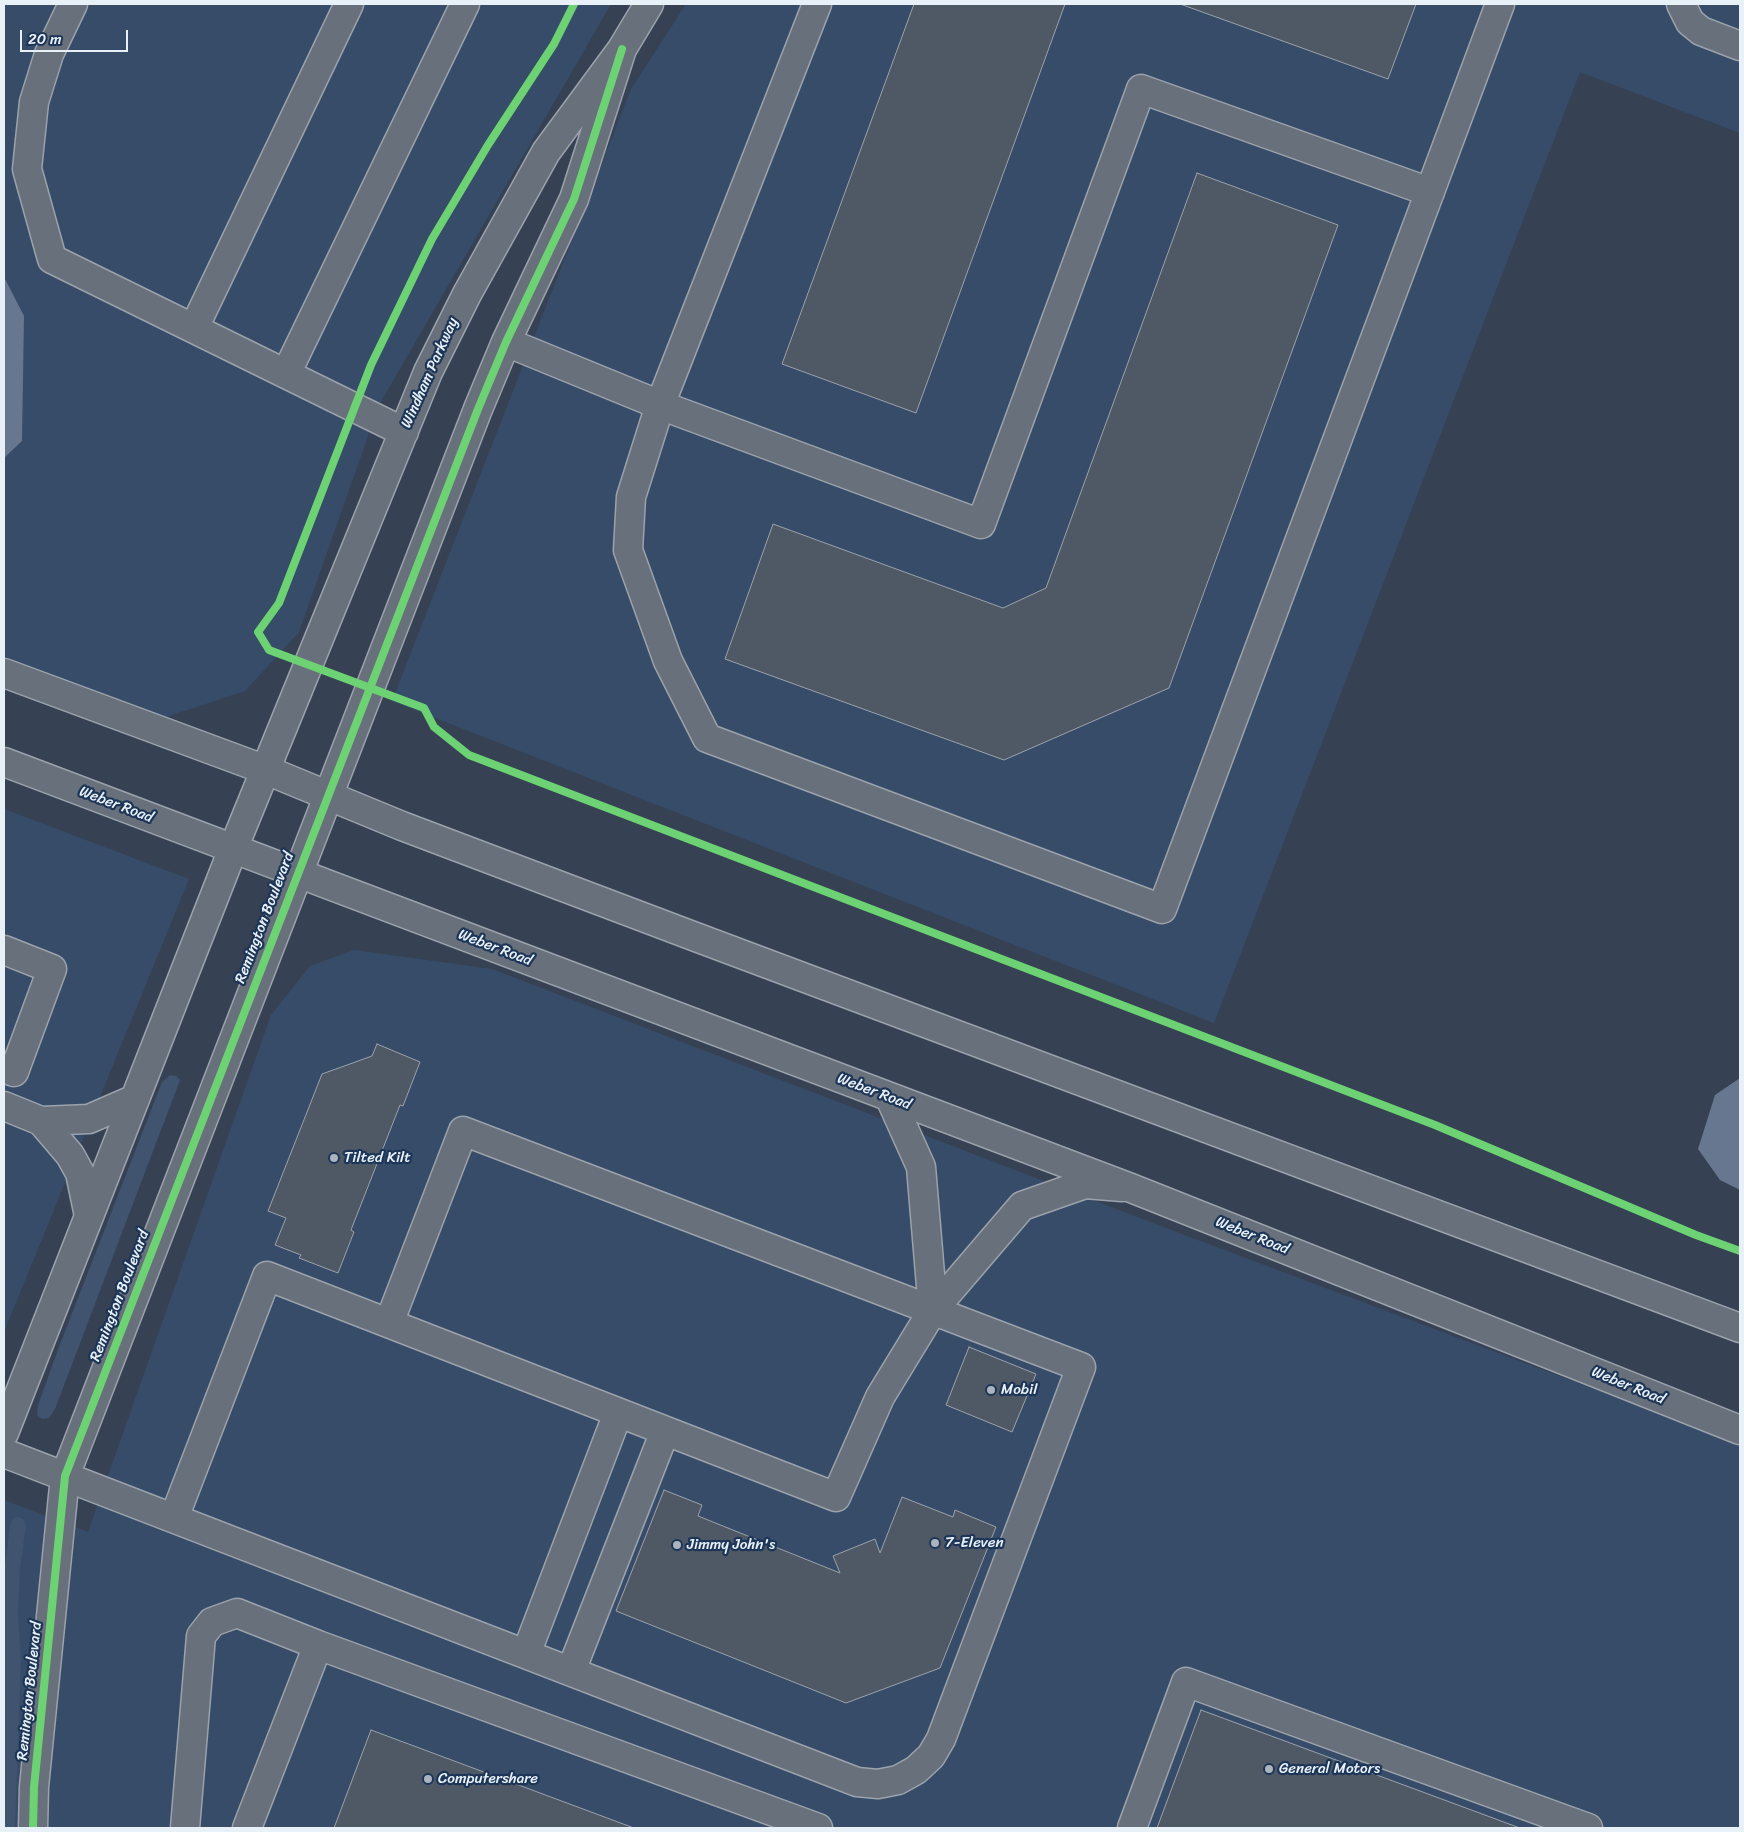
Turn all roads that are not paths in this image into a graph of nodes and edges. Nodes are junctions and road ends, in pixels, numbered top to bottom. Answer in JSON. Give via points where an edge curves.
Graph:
{"nodes":[{"id":1,"x":73,"y":4,"type":"edge"},
{"id":2,"x":350,"y":4,"type":"edge"},
{"id":3,"x":465,"y":4,"type":"edge"},
{"id":4,"x":649,"y":4,"type":"edge"},
{"id":5,"x":817,"y":4,"type":"edge"},
{"id":6,"x":1500,"y":4,"type":"edge"},
{"id":7,"x":1681,"y":4,"type":"edge"},
{"id":8,"x":1740,"y":46,"type":"edge"},
{"id":9,"x":622,"y":49,"type":"junction"},
{"id":10,"x":1430,"y":192,"type":"junction"},
{"id":11,"x":194,"y":328,"type":"junction"},
{"id":12,"x":506,"y":342,"type":"junction"},
{"id":13,"x":286,"y":374,"type":"junction"},
{"id":14,"x":660,"y":405,"type":"junction"},
{"id":15,"x":404,"y":432,"type":"junction"},
{"id":16,"x":4,"y":674,"type":"edge"},
{"id":17,"x":4,"y":762,"type":"edge"},
{"id":18,"x":266,"y":770,"type":"junction"},
{"id":19,"x":328,"y":796,"type":"junction"},
{"id":20,"x":233,"y":849,"type":"junction"},
{"id":21,"x":297,"y":873,"type":"junction"},
{"id":22,"x":4,"y":950,"type":"edge"},
{"id":23,"x":4,"y":1068,"type":"edge"},
{"id":24,"x":890,"y":1098,"type":"junction"},
{"id":25,"x":135,"y":1099,"type":"junction"},
{"id":26,"x":4,"y":1106,"type":"edge"},
{"id":27,"x":41,"y":1121,"type":"junction"},
{"id":28,"x":1131,"y":1188,"type":"junction"},
{"id":29,"x":89,"y":1216,"type":"junction"},
{"id":30,"x":933,"y":1310,"type":"junction"},
{"id":31,"x":390,"y":1323,"type":"junction"},
{"id":32,"x":1740,"y":1328,"type":"edge"},
{"id":33,"x":618,"y":1413,"type":"junction"},
{"id":34,"x":1740,"y":1430,"type":"edge"},
{"id":35,"x":665,"y":1431,"type":"junction"},
{"id":36,"x":4,"y":1433,"type":"edge"},
{"id":37,"x":4,"y":1453,"type":"edge"},
{"id":38,"x":66,"y":1476,"type":"junction"},
{"id":39,"x":174,"y":1518,"type":"junction"},
{"id":40,"x":318,"y":1645,"type":"junction"},
{"id":41,"x":526,"y":1654,"type":"junction"},
{"id":42,"x":571,"y":1671,"type":"junction"},
{"id":43,"x":33,"y":1828,"type":"edge"},
{"id":44,"x":186,"y":1828,"type":"edge"},
{"id":45,"x":247,"y":1828,"type":"edge"},
{"id":46,"x":818,"y":1828,"type":"edge"},
{"id":47,"x":1132,"y":1828,"type":"edge"},
{"id":48,"x":1588,"y":1828,"type":"edge"}],
"edges":[{"from":1,"to":11,"type":"main road","via":[[49,54],[34,102],[28,169],[52,259]]},
{"from":2,"to":11,"type":"main road"},
{"from":3,"to":13,"type":"main road"},
{"from":4,"to":9,"type":"main road","name":"Windham Parkway"},
{"from":5,"to":14,"type":"main road"},
{"from":6,"to":10,"type":"main road"},
{"from":7,"to":8,"type":"main road","via":[[1690,22],[1702,31]]},
{"from":9,"to":12,"type":"main road","name":"Remington Boulevard","via":[[574,199]]},
{"from":9,"to":15,"type":"main road","name":"Windham Parkway","via":[[546,152],[467,294],[428,372]]},
{"from":10,"to":14,"type":"main road","via":[[1141,89],[981,524]]},
{"from":10,"to":14,"type":"main road","via":[[1162,909],[707,738],[668,661],[628,550],[631,497]]},
{"from":11,"to":13,"type":"main road"},
{"from":12,"to":14,"type":"main road"},
{"from":12,"to":19,"type":"main road","name":"Remington Boulevard"},
{"from":13,"to":15,"type":"main road"},
{"from":15,"to":18,"type":"main road","name":"Windham Parkway"},
{"from":16,"to":18,"type":"main road"},
{"from":17,"to":20,"type":"main road","name":"Weber Road"},
{"from":18,"to":19,"type":"main road"},
{"from":18,"to":20,"type":"main road"},
{"from":19,"to":21,"type":"main road","name":"Remington Boulevard"},
{"from":19,"to":32,"type":"main road"},
{"from":20,"to":21,"type":"main road","name":"Weber Road"},
{"from":20,"to":25,"type":"main road"},
{"from":21,"to":24,"type":"main road","name":"Weber Road"},
{"from":21,"to":38,"type":"main road","name":"Remington Boulevard"},
{"from":22,"to":23,"type":"main road","via":[[52,969],[14,1072]]},
{"from":24,"to":28,"type":"main road","name":"Weber Road"},
{"from":24,"to":30,"type":"main road","via":[[921,1167]]},
{"from":25,"to":27,"type":"main road","via":[[89,1120]]},
{"from":25,"to":29,"type":"main road"},
{"from":26,"to":27,"type":"main road"},
{"from":27,"to":29,"type":"main road","via":[[70,1155],[80,1173]]},
{"from":28,"to":30,"type":"main road","via":[[1084,1184],[1022,1206]]},
{"from":28,"to":34,"type":"main road","name":"Weber Road"},
{"from":29,"to":36,"type":"main road"},
{"from":30,"to":31,"type":"main road","via":[[463,1131]]},
{"from":30,"to":35,"type":"main road","via":[[880,1398],[836,1497]]},
{"from":30,"to":42,"type":"main road","via":[[1081,1367],[941,1739],[916,1770],[898,1780],[878,1784],[857,1782]]},
{"from":31,"to":33,"type":"main road"},
{"from":31,"to":39,"type":"main road","via":[[267,1276]]},
{"from":33,"to":35,"type":"main road"},
{"from":33,"to":41,"type":"main road"},
{"from":35,"to":42,"type":"main road"},
{"from":37,"to":38,"type":"main road"},
{"from":38,"to":39,"type":"main road"},
{"from":38,"to":43,"type":"main road","name":"Remington Boulevard","via":[[34,1787]]},
{"from":39,"to":41,"type":"main road"},
{"from":40,"to":44,"type":"main road","via":[[237,1613],[212,1622],[201,1636]]},
{"from":40,"to":45,"type":"main road"},
{"from":40,"to":46,"type":"main road"},
{"from":41,"to":42,"type":"main road"},
{"from":47,"to":48,"type":"main road","via":[[1186,1682]]}]}
